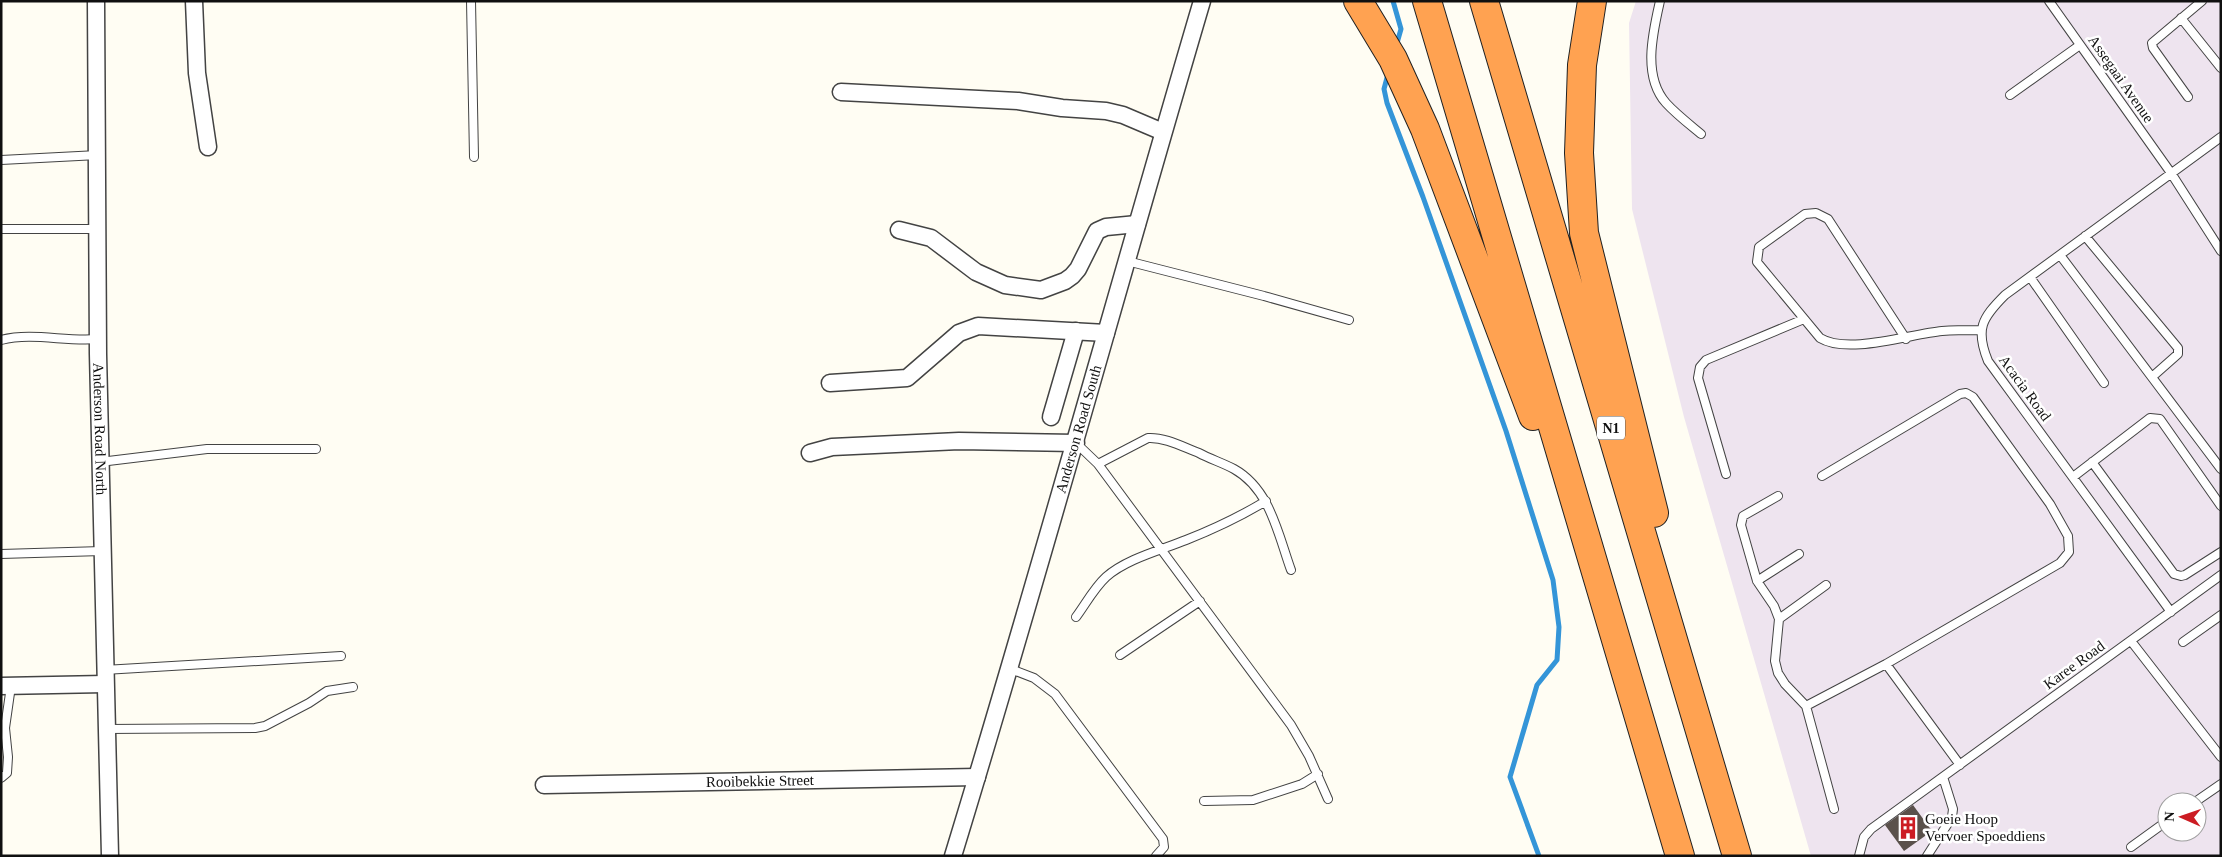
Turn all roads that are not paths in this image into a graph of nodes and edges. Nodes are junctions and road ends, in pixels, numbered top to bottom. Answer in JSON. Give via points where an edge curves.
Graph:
{"nodes":[{"id":1,"x":96,"y":1,"type":"edge"},
{"id":2,"x":194,"y":1,"type":"edge"},
{"id":3,"x":471,"y":1,"type":"edge"},
{"id":4,"x":1202,"y":1,"type":"edge"},
{"id":5,"x":1358,"y":1,"type":"edge"},
{"id":6,"x":1427,"y":1,"type":"edge"},
{"id":7,"x":1484,"y":1,"type":"edge"},
{"id":8,"x":1592,"y":1,"type":"edge"},
{"id":9,"x":1660,"y":1,"type":"edge"},
{"id":10,"x":2202,"y":1,"type":"edge"},
{"id":11,"x":2052,"y":3,"type":"edge"},
{"id":12,"x":2181,"y":18,"type":"junction"},
{"id":13,"x":2080,"y":45,"type":"junction"},
{"id":14,"x":2221,"y":68,"type":"edge"},
{"id":15,"x":840,"y":92,"type":"dead end"},
{"id":16,"x":2010,"y":95,"type":"dead end"},
{"id":17,"x":2188,"y":97,"type":"dead end"},
{"id":18,"x":1163,"y":132,"type":"junction"},
{"id":19,"x":1700,"y":134,"type":"dead end"},
{"id":20,"x":2221,"y":137,"type":"edge"},
{"id":21,"x":208,"y":147,"type":"dead end"},
{"id":22,"x":98,"y":155,"type":"junction"},
{"id":23,"x":474,"y":157,"type":"dead end"},
{"id":24,"x":1,"y":160,"type":"edge"},
{"id":25,"x":2171,"y":173,"type":"junction"},
{"id":26,"x":1137,"y":224,"type":"junction"},
{"id":27,"x":1,"y":229,"type":"edge"},
{"id":28,"x":98,"y":229,"type":"junction"},
{"id":29,"x":899,"y":230,"type":"dead end"},
{"id":30,"x":2085,"y":236,"type":"junction"},
{"id":31,"x":2221,"y":251,"type":"edge"},
{"id":32,"x":2060,"y":255,"type":"junction"},
{"id":33,"x":1126,"y":261,"type":"junction"},
{"id":34,"x":2030,"y":277,"type":"junction"},
{"id":35,"x":1804,"y":319,"type":"junction"},
{"id":36,"x":1349,"y":320,"type":"dead end"},
{"id":37,"x":1981,"y":330,"type":"junction"},
{"id":38,"x":1076,"y":331,"type":"junction"},
{"id":39,"x":1106,"y":333,"type":"junction"},
{"id":40,"x":1906,"y":338,"type":"junction"},
{"id":41,"x":98,"y":339,"type":"junction"},
{"id":42,"x":1,"y":340,"type":"edge"},
{"id":43,"x":2152,"y":377,"type":"junction"},
{"id":44,"x":830,"y":383,"type":"dead end"},
{"id":45,"x":2104,"y":383,"type":"dead end"},
{"id":46,"x":1051,"y":416,"type":"dead end"},
{"id":47,"x":1076,"y":443,"type":"junction"},
{"id":48,"x":316,"y":449,"type":"dead end"},
{"id":49,"x":810,"y":453,"type":"dead end"},
{"id":50,"x":100,"y":462,"type":"junction"},
{"id":51,"x":2092,"y":462,"type":"junction"},
{"id":52,"x":1098,"y":464,"type":"junction"},
{"id":53,"x":2221,"y":469,"type":"edge"},
{"id":54,"x":1726,"y":474,"type":"dead end"},
{"id":55,"x":1822,"y":476,"type":"dead end"},
{"id":56,"x":2073,"y":477,"type":"junction"},
{"id":57,"x":1778,"y":496,"type":"dead end"},
{"id":58,"x":1266,"y":501,"type":"junction"},
{"id":59,"x":2221,"y":506,"type":"edge"},
{"id":60,"x":1161,"y":548,"type":"junction"},
{"id":61,"x":102,"y":551,"type":"junction"},
{"id":62,"x":2221,"y":552,"type":"edge"},
{"id":63,"x":1,"y":554,"type":"edge"},
{"id":64,"x":1799,"y":554,"type":"dead end"},
{"id":65,"x":1291,"y":570,"type":"dead end"},
{"id":66,"x":2221,"y":576,"type":"edge"},
{"id":67,"x":1757,"y":580,"type":"junction"},
{"id":68,"x":1826,"y":585,"type":"dead end"},
{"id":69,"x":1200,"y":601,"type":"junction"},
{"id":70,"x":2171,"y":612,"type":"junction"},
{"id":71,"x":2221,"y":615,"type":"edge"},
{"id":72,"x":1076,"y":618,"type":"dead end"},
{"id":73,"x":1779,"y":619,"type":"junction"},
{"id":74,"x":1614,"y":633,"type":"junction"},
{"id":75,"x":2131,"y":641,"type":"junction"},
{"id":76,"x":2183,"y":642,"type":"dead end"},
{"id":77,"x":1120,"y":655,"type":"dead end"},
{"id":78,"x":341,"y":656,"type":"dead end"},
{"id":79,"x":1886,"y":664,"type":"junction"},
{"id":80,"x":1008,"y":668,"type":"junction"},
{"id":81,"x":104,"y":677,"type":"junction"},
{"id":82,"x":6,"y":686,"type":"edge"},
{"id":83,"x":353,"y":686,"type":"dead end"},
{"id":84,"x":1806,"y":706,"type":"junction"},
{"id":85,"x":3,"y":729,"type":"edge"},
{"id":86,"x":106,"y":729,"type":"junction"},
{"id":87,"x":2221,"y":757,"type":"edge"},
{"id":88,"x":1960,"y":765,"type":"junction"},
{"id":89,"x":1318,"y":774,"type":"junction"},
{"id":90,"x":977,"y":777,"type":"junction"},
{"id":91,"x":1944,"y":777,"type":"junction"},
{"id":92,"x":1,"y":778,"type":"edge"},
{"id":93,"x":2221,"y":784,"type":"edge"},
{"id":94,"x":544,"y":785,"type":"dead end"},
{"id":95,"x":2207,"y":794,"type":"edge"},
{"id":96,"x":1328,"y":799,"type":"dead end"},
{"id":97,"x":1204,"y":801,"type":"dead end"},
{"id":98,"x":1834,"y":809,"type":"dead end"},
{"id":99,"x":2157,"y":828,"type":"edge"},
{"id":100,"x":1735,"y":846,"type":"edge"},
{"id":101,"x":2131,"y":846,"type":"dead end"},
{"id":102,"x":110,"y":856,"type":"edge"},
{"id":103,"x":953,"y":856,"type":"edge"},
{"id":104,"x":1156,"y":856,"type":"edge"},
{"id":105,"x":1680,"y":856,"type":"edge"},
{"id":106,"x":1858,"y":856,"type":"edge"},
{"id":107,"x":1928,"y":856,"type":"edge"}],
"edges":[{"from":1,"to":22,"type":"street","name":"Anderson Road North"},
{"from":2,"to":21,"type":"street","via":[[197,73]]},
{"from":3,"to":23,"type":"lane"},
{"from":4,"to":18,"type":"street","name":"Anderson Road South"},
{"from":5,"to":74,"type":"highway","via":[[1393,59],[1425,129]]},
{"from":6,"to":74,"type":"highway"},
{"from":7,"to":100,"type":"highway","number":"N1"},
{"from":8,"to":100,"type":"highway","via":[[1582,65],[1579,153],[1584,233]]},
{"from":9,"to":19,"type":"lane","via":[[1651,57],[1654,82],[1664,102]]},
{"from":10,"to":12,"type":"lane"},
{"from":11,"to":13,"type":"lane","name":"Assegaai Avenue"},
{"from":12,"to":14,"type":"lane"},
{"from":12,"to":17,"type":"lane","via":[[2152,45]]},
{"from":13,"to":16,"type":"lane"},
{"from":13,"to":25,"type":"lane","name":"Assegaai Avenue"},
{"from":15,"to":18,"type":"street","via":[[1018,101],[1116,112]]},
{"from":18,"to":26,"type":"street","name":"Anderson Road South"},
{"from":20,"to":25,"type":"lane"},
{"from":22,"to":24,"type":"lane"},
{"from":22,"to":28,"type":"street","name":"Anderson Road North"},
{"from":25,"to":30,"type":"lane"},
{"from":25,"to":31,"type":"lane","name":"Assegaai Avenue"},
{"from":26,"to":29,"type":"street","via":[[1097,231],[1072,276],[1041,290],[1005,285],[976,272],[931,238]]},
{"from":26,"to":33,"type":"street","name":"Anderson Road South"},
{"from":27,"to":28,"type":"lane"},
{"from":28,"to":41,"type":"street","name":"Anderson Road North"},
{"from":30,"to":32,"type":"lane"},
{"from":30,"to":43,"type":"lane","via":[[2178,348],[2178,354]]},
{"from":32,"to":34,"type":"lane"},
{"from":32,"to":43,"type":"lane"},
{"from":33,"to":36,"type":"lane"},
{"from":33,"to":39,"type":"street","name":"Anderson Road South"},
{"from":34,"to":37,"type":"lane","via":[[2005,295],[1988,313]]},
{"from":34,"to":45,"type":"lane"},
{"from":35,"to":40,"type":"lane","via":[[1829,344]]},
{"from":35,"to":40,"type":"lane","via":[[1757,262],[1757,253],[1759,246],[1805,214],[1816,213],[1828,220]]},
{"from":35,"to":54,"type":"lane","via":[[1706,360],[1700,367],[1698,378]]},
{"from":37,"to":40,"type":"lane","via":[[1940,331]]},
{"from":37,"to":56,"type":"lane","name":"Acacia Road","via":[[1982,346],[1988,361]]},
{"from":38,"to":39,"type":"street"},
{"from":38,"to":44,"type":"street","via":[[978,326],[959,333],[907,378]]},
{"from":38,"to":46,"type":"street"},
{"from":39,"to":47,"type":"street","name":"Anderson Road South"},
{"from":41,"to":42,"type":"lane","via":[[78,341],[31,336]]},
{"from":41,"to":50,"type":"street","name":"Anderson Road North"},
{"from":43,"to":53,"type":"lane"},
{"from":47,"to":49,"type":"street","via":[[959,441],[832,447]]},
{"from":47,"to":52,"type":"lane"},
{"from":47,"to":80,"type":"street","name":"Anderson Road South"},
{"from":48,"to":50,"type":"lane","via":[[208,449]]},
{"from":50,"to":61,"type":"street","name":"Anderson Road North"},
{"from":51,"to":56,"type":"lane"},
{"from":51,"to":59,"type":"lane","via":[[2150,418],[2160,419]]},
{"from":51,"to":62,"type":"lane","via":[[2174,574],[2181,576]]},
{"from":52,"to":58,"type":"lane","via":[[1148,438],[1158,438],[1235,470]]},
{"from":52,"to":60,"type":"lane"},
{"from":55,"to":79,"type":"lane","via":[[1966,393],[1973,397],[2050,504],[2068,536],[2069,552],[2060,563]]},
{"from":56,"to":70,"type":"lane","name":"Acacia Road"},
{"from":57,"to":67,"type":"lane","via":[[1741,518]]},
{"from":58,"to":60,"type":"lane","via":[[1227,522]]},
{"from":58,"to":65,"type":"lane"},
{"from":60,"to":69,"type":"lane"},
{"from":60,"to":72,"type":"lane","via":[[1109,574]]},
{"from":61,"to":63,"type":"lane"},
{"from":61,"to":81,"type":"street","name":"Anderson Road North"},
{"from":64,"to":67,"type":"lane"},
{"from":66,"to":70,"type":"lane","name":"Karee Road"},
{"from":67,"to":73,"type":"lane"},
{"from":68,"to":73,"type":"lane"},
{"from":69,"to":77,"type":"lane"},
{"from":69,"to":89,"type":"lane","via":[[1291,725]]},
{"from":70,"to":75,"type":"lane","name":"Karee Road"},
{"from":71,"to":76,"type":"lane"},
{"from":73,"to":84,"type":"lane","via":[[1775,661],[1778,673]]},
{"from":74,"to":105,"type":"highway"},
{"from":75,"to":87,"type":"lane"},
{"from":75,"to":88,"type":"lane","name":"Karee Road"},
{"from":78,"to":81,"type":"lane"},
{"from":79,"to":84,"type":"lane"},
{"from":79,"to":88,"type":"lane"},
{"from":80,"to":90,"type":"street","name":"Anderson Road South"},
{"from":80,"to":104,"type":"lane","via":[[1044,684],[1068,710],[1163,839],[1164,847]]},
{"from":81,"to":82,"type":"street"},
{"from":81,"to":86,"type":"street","name":"Anderson Road North"},
{"from":82,"to":85,"type":"lane"},
{"from":83,"to":86,"type":"lane","via":[[327,691],[274,722],[255,728]]},
{"from":84,"to":98,"type":"lane"},
{"from":85,"to":92,"type":"lane","via":[[8,763],[7,773]]},
{"from":86,"to":102,"type":"street","name":"Anderson Road North"},
{"from":88,"to":91,"type":"lane","name":"Karee Road"},
{"from":89,"to":96,"type":"lane"},
{"from":89,"to":97,"type":"lane","via":[[1302,784],[1253,800]]},
{"from":90,"to":94,"type":"street","name":"Rooibekkie Street"},
{"from":90,"to":103,"type":"street","name":"Anderson Road South"},
{"from":91,"to":106,"type":"lane","name":"Karee Road","via":[[1871,829],[1864,837]]},
{"from":91,"to":107,"type":"lane","via":[[1952,817]]},
{"from":93,"to":95,"type":"lane"},
{"from":99,"to":101,"type":"lane"}]}
